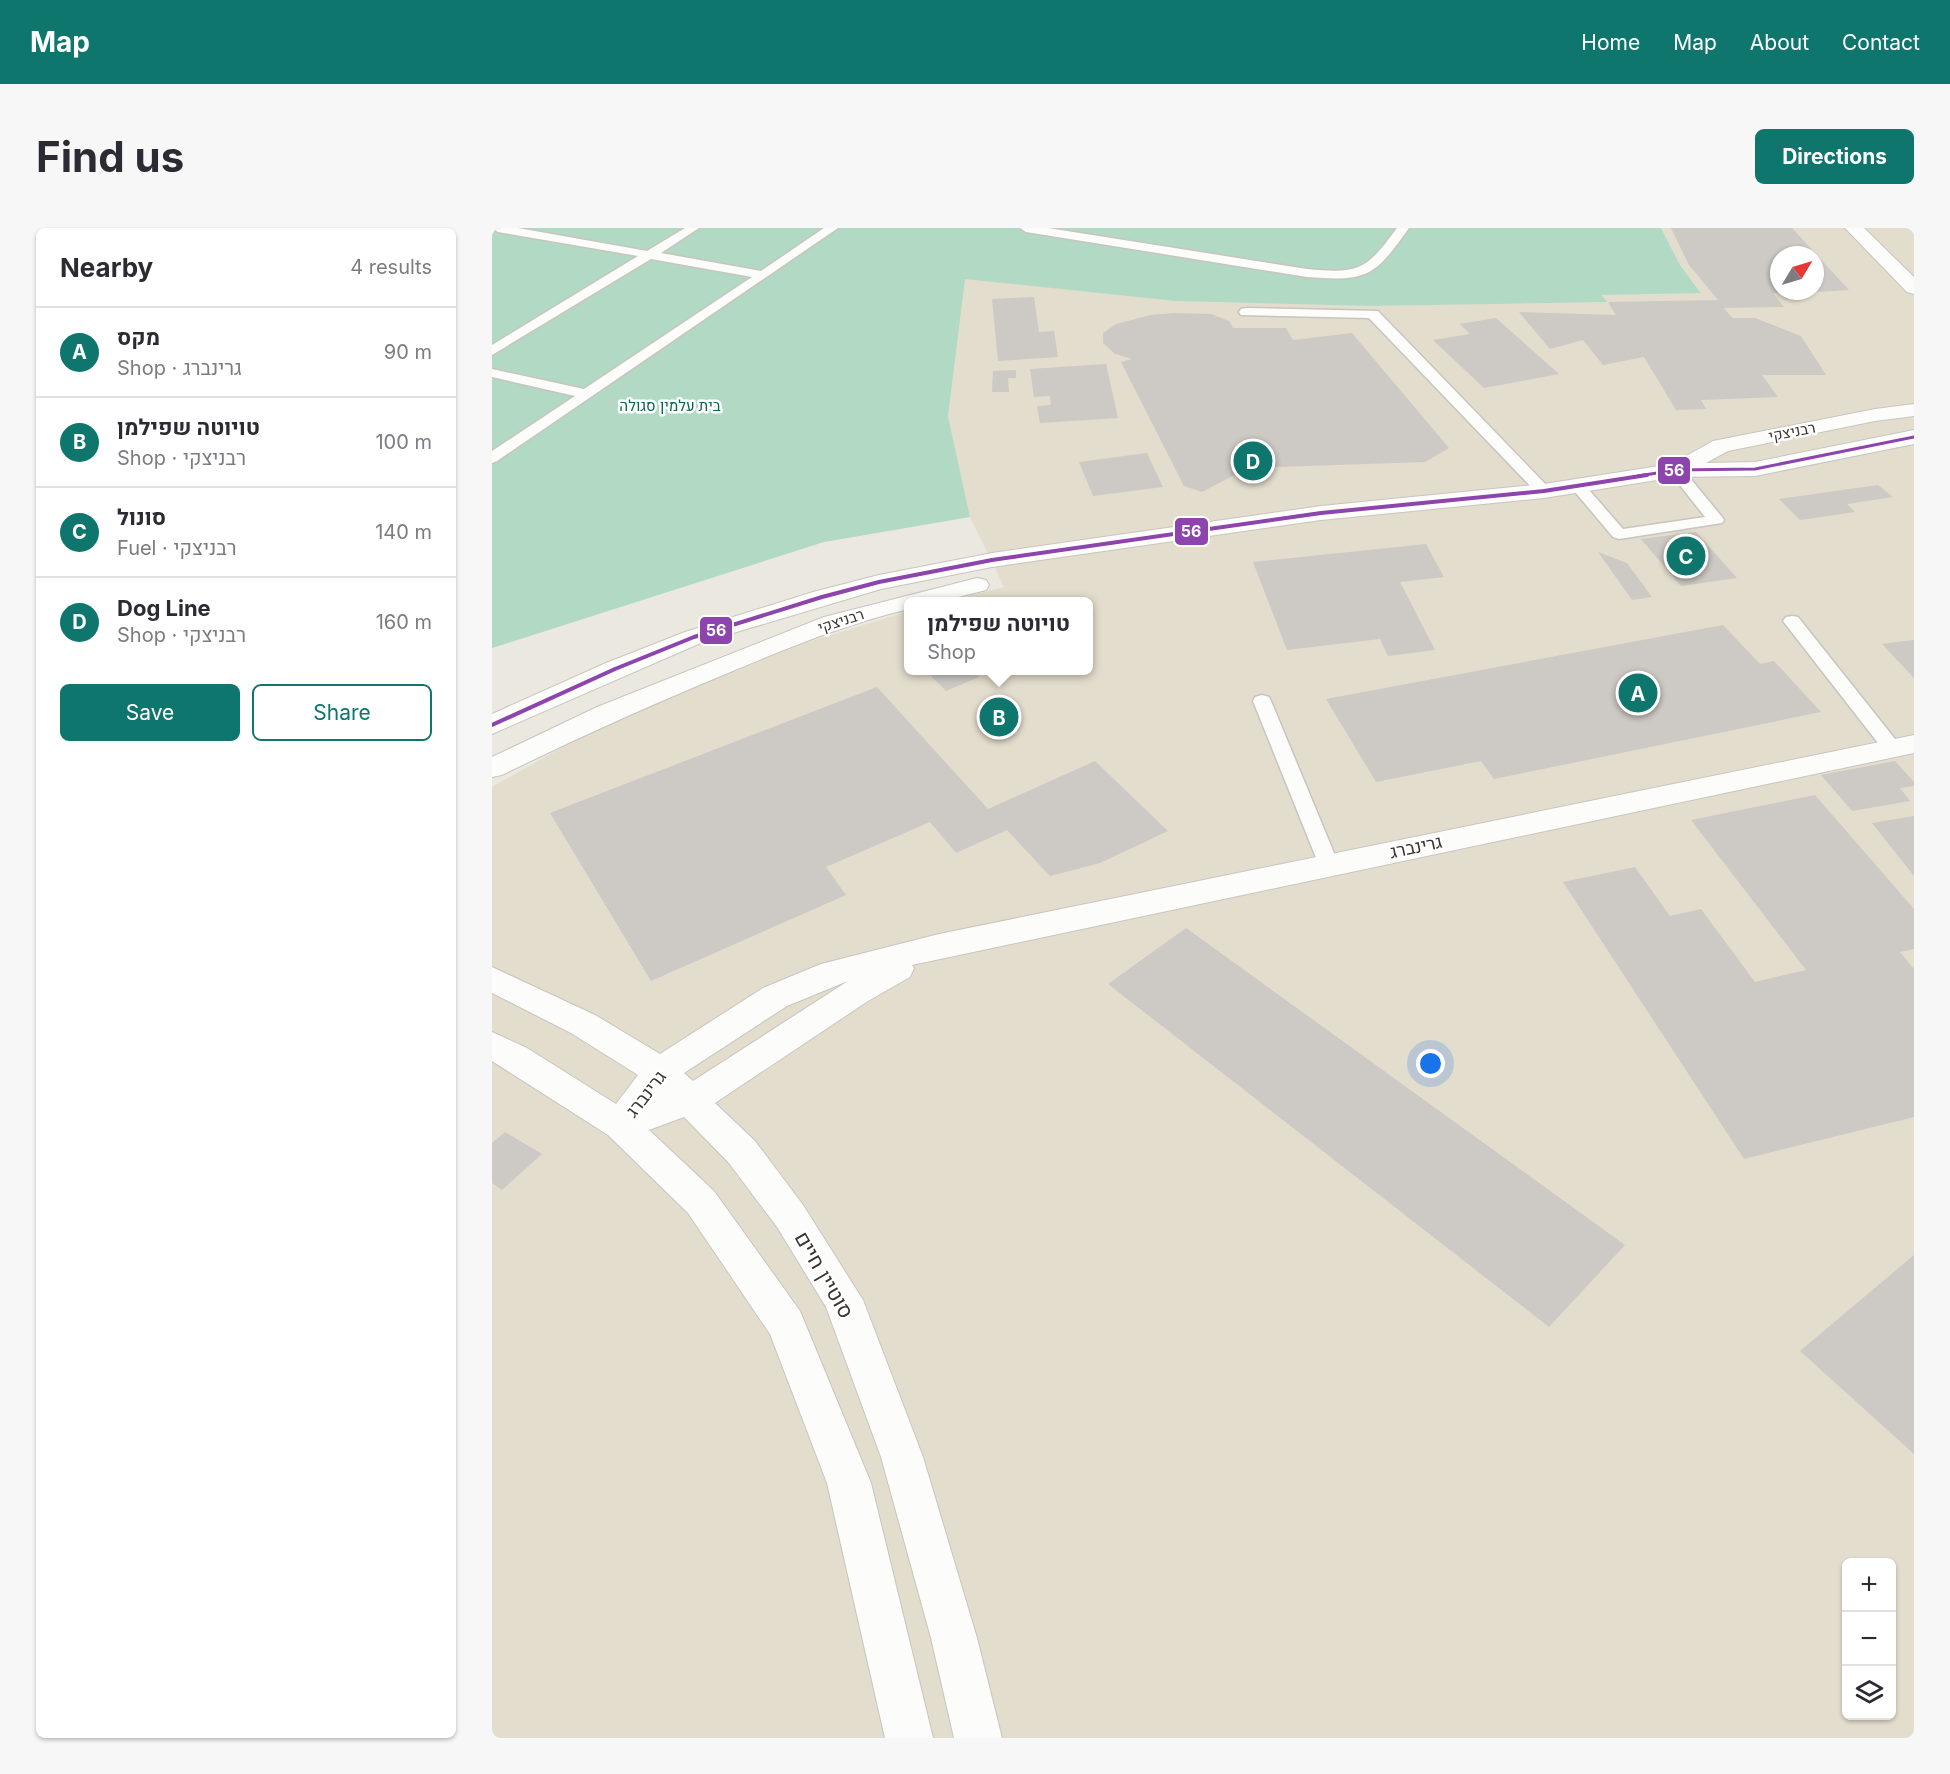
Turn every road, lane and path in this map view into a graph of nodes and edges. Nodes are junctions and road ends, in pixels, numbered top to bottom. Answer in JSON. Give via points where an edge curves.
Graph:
{"nodes":[{"id":1,"x":499,"y":228,"type":"edge"},
{"id":2,"x":693,"y":228,"type":"edge"},
{"id":3,"x":832,"y":228,"type":"edge"},
{"id":4,"x":1026,"y":228,"type":"edge"},
{"id":5,"x":1403,"y":228,"type":"edge"},
{"id":6,"x":1854,"y":228,"type":"edge"},
{"id":7,"x":492,"y":232,"type":"edge"},
{"id":8,"x":650,"y":255,"type":"junction"},
{"id":9,"x":764,"y":275,"type":"junction"},
{"id":10,"x":1914,"y":288,"type":"edge"},
{"id":11,"x":1246,"y":312,"type":"dead end"},
{"id":12,"x":492,"y":351,"type":"edge"},
{"id":13,"x":492,"y":373,"type":"edge"},
{"id":14,"x":587,"y":394,"type":"junction"},
{"id":15,"x":1914,"y":410,"type":"edge"},
{"id":16,"x":1909,"y":438,"type":"edge"},
{"id":17,"x":492,"y":458,"type":"edge"},
{"id":18,"x":1676,"y":470,"type":"junction"},
{"id":19,"x":1578,"y":486,"type":"junction"},
{"id":20,"x":1544,"y":491,"type":"junction"},
{"id":21,"x":1209,"y":531,"type":"junction"},
{"id":22,"x":927,"y":597,"type":"edge"},
{"id":23,"x":904,"y":602,"type":"edge"},
{"id":24,"x":1792,"y":621,"type":"dead end"},
{"id":25,"x":1262,"y":701,"type":"dead end"},
{"id":26,"x":492,"y":725,"type":"edge"},
{"id":27,"x":1903,"y":746,"type":"edge"},
{"id":28,"x":492,"y":768,"type":"edge"},
{"id":29,"x":1329,"y":865,"type":"junction"},
{"id":30,"x":939,"y":946,"type":"junction"},
{"id":31,"x":492,"y":980,"type":"edge"},
{"id":32,"x":492,"y":1045,"type":"edge"},
{"id":33,"x":660,"y":1071,"type":"junction"},
{"id":34,"x":692,"y":1100,"type":"junction"},
{"id":35,"x":621,"y":1125,"type":"junction"},
{"id":36,"x":909,"y":1738,"type":"edge"},
{"id":37,"x":978,"y":1738,"type":"edge"}],
"edges":[{"from":1,"to":7,"type":"lane"},
{"from":1,"to":8,"type":"lane"},
{"from":2,"to":8,"type":"lane"},
{"from":3,"to":9,"type":"lane"},
{"from":4,"to":5,"type":"lane","via":[[1331,275],[1367,269]]},
{"from":6,"to":10,"type":"street"},
{"from":8,"to":9,"type":"lane"},
{"from":8,"to":12,"type":"lane"},
{"from":9,"to":14,"type":"lane"},
{"from":11,"to":20,"type":"lane","via":[[1373,314]]},
{"from":13,"to":14,"type":"lane"},
{"from":14,"to":17,"type":"lane"},
{"from":15,"to":18,"type":"street","name":"רבניצקי","via":[[1721,446]]},
{"from":16,"to":18,"type":"street","name":"רבניצקי","via":[[1755,468]]},
{"from":18,"to":19,"type":"street","name":"רבניצקי"},
{"from":18,"to":19,"type":"lane","via":[[1716,520],[1620,534]]},
{"from":19,"to":20,"type":"street","name":"רבניצקי"},
{"from":20,"to":21,"type":"street","name":"רבניצקי","via":[[1321,513]]},
{"from":21,"to":22,"type":"street","name":"רבניצקי"},
{"from":21,"to":26,"type":"street","name":"רבניצקי","via":[[992,560],[822,597],[694,637]]},
{"from":23,"to":28,"type":"street","name":"רבניצקי","via":[[833,622],[717,666]]},
{"from":24,"to":27,"type":"lane"},
{"from":25,"to":29,"type":"lane"},
{"from":27,"to":29,"type":"street","name":"גרינברג"},
{"from":29,"to":30,"type":"street","name":"גרינברג"},
{"from":30,"to":33,"type":"street","name":"גרינברג","via":[[833,973],[775,997]]},
{"from":30,"to":34,"type":"street","name":"גרינברג","via":[[856,992]]},
{"from":31,"to":33,"type":"street","name":"סוטיין חיים","via":[[582,1024]]},
{"from":32,"to":35,"type":"street"},
{"from":33,"to":34,"type":"street","name":"סוטיין חיים"},
{"from":33,"to":35,"type":"street","name":"גרינברג"},
{"from":34,"to":35,"type":"street","name":"גרינברג"},
{"from":34,"to":37,"type":"street","name":"סוטיין חיים","via":[[742,1152],[790,1216],[843,1300],[902,1457]]},
{"from":35,"to":36,"type":"street","via":[[701,1202],[786,1324],[849,1483]]}]}
